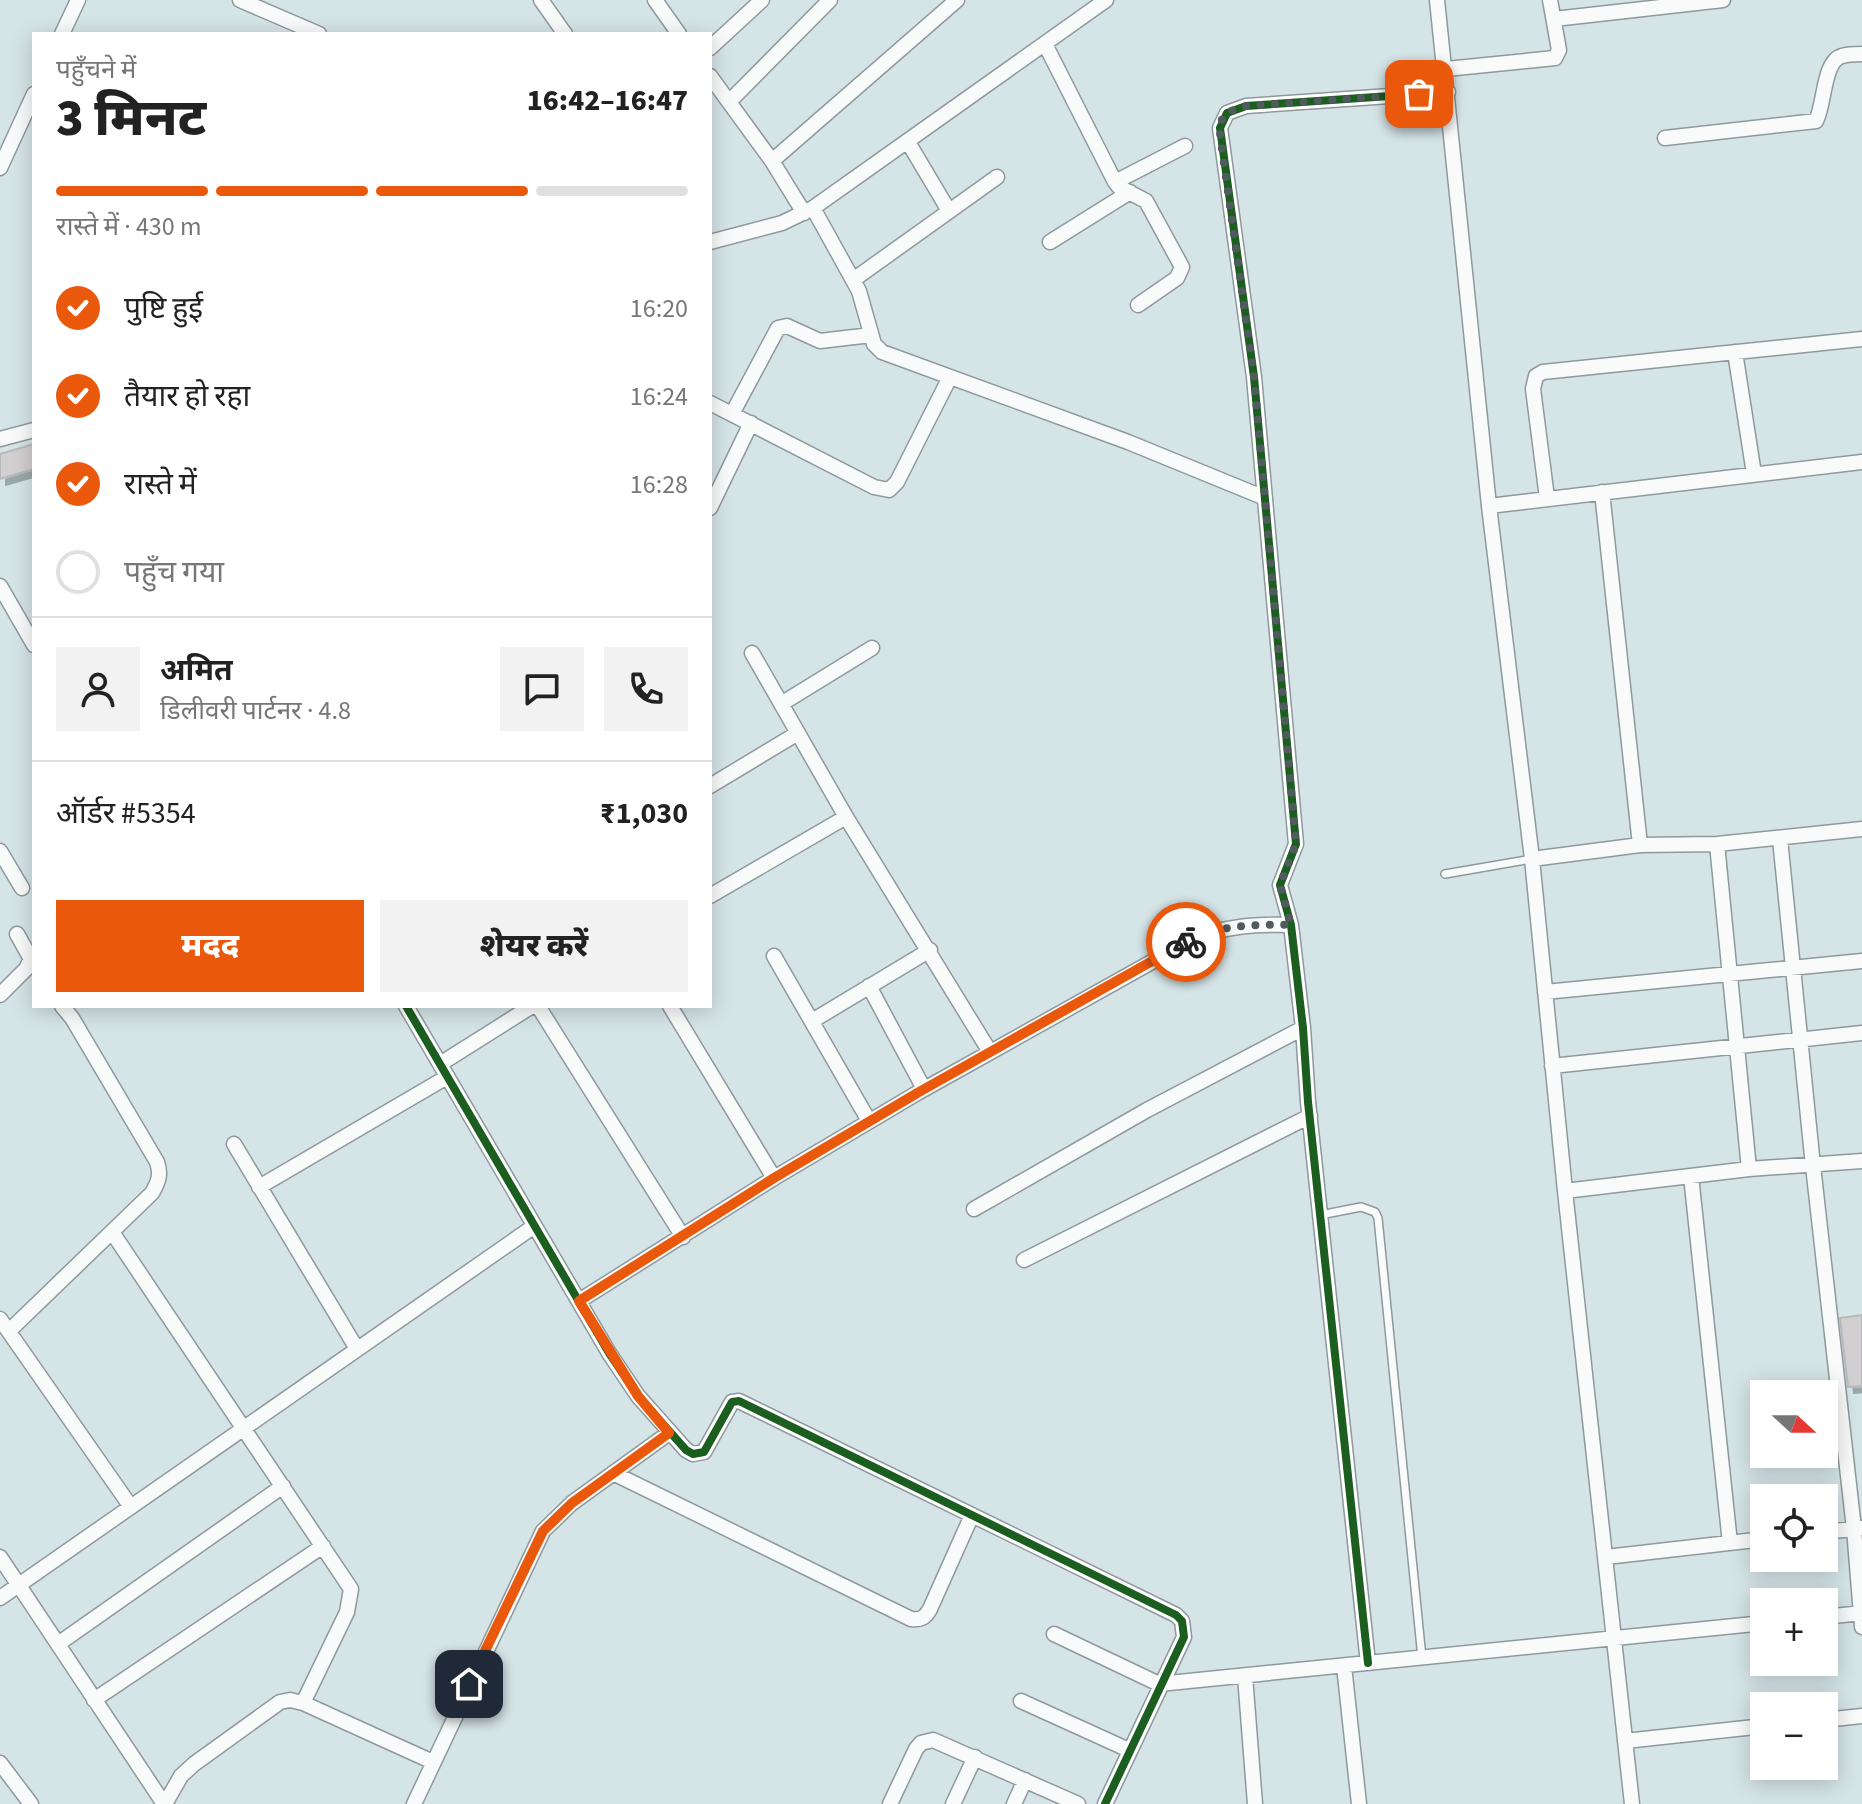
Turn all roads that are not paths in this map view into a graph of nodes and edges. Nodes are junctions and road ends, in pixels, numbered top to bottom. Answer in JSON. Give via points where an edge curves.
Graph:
{"nodes":[{"id":1,"x":78,"y":0,"type":"edge"},
{"id":2,"x":240,"y":0,"type":"edge"},
{"id":3,"x":541,"y":0,"type":"edge"},
{"id":4,"x":655,"y":0,"type":"edge"},
{"id":5,"x":762,"y":0,"type":"edge"},
{"id":6,"x":830,"y":0,"type":"edge"},
{"id":7,"x":957,"y":0,"type":"edge"},
{"id":8,"x":1105,"y":0,"type":"edge"},
{"id":9,"x":1437,"y":0,"type":"edge"},
{"id":10,"x":1550,"y":0,"type":"edge"},
{"id":11,"x":1723,"y":0,"type":"edge"},
{"id":12,"x":939,"y":6,"type":"edge"},
{"id":13,"x":1554,"y":19,"type":"junction"},
{"id":14,"x":63,"y":32,"type":"edge"},
{"id":15,"x":314,"y":32,"type":"edge"},
{"id":16,"x":564,"y":32,"type":"edge"},
{"id":17,"x":678,"y":32,"type":"edge"},
{"id":18,"x":1045,"y":44,"type":"junction"},
{"id":19,"x":712,"y":46,"type":"edge"},
{"id":20,"x":1862,"y":54,"type":"edge"},
{"id":21,"x":1446,"y":69,"type":"junction"},
{"id":22,"x":712,"y":79,"type":"edge"},
{"id":23,"x":1448,"y":92,"type":"junction"},
{"id":24,"x":32,"y":98,"type":"edge"},
{"id":25,"x":729,"y":102,"type":"junction"},
{"id":26,"x":1665,"y":138,"type":"dead end"},
{"id":27,"x":908,"y":142,"type":"junction"},
{"id":28,"x":1185,"y":146,"type":"dead end"},
{"id":29,"x":772,"y":161,"type":"junction"},
{"id":30,"x":0,"y":168,"type":"edge"},
{"id":31,"x":997,"y":177,"type":"dead end"},
{"id":32,"x":1115,"y":182,"type":"junction"},
{"id":33,"x":1130,"y":192,"type":"junction"},
{"id":34,"x":808,"y":210,"type":"junction"},
{"id":35,"x":949,"y":211,"type":"junction"},
{"id":36,"x":716,"y":241,"type":"edge"},
{"id":37,"x":1050,"y":242,"type":"dead end"},
{"id":38,"x":853,"y":280,"type":"junction"},
{"id":39,"x":1138,"y":305,"type":"dead end"},
{"id":40,"x":871,"y":335,"type":"junction"},
{"id":41,"x":1862,"y":339,"type":"edge"},
{"id":42,"x":1735,"y":352,"type":"junction"},
{"id":43,"x":950,"y":377,"type":"junction"},
{"id":44,"x":712,"y":404,"type":"edge"},
{"id":45,"x":732,"y":414,"type":"junction"},
{"id":46,"x":751,"y":423,"type":"junction"},
{"id":47,"x":32,"y":431,"type":"edge"},
{"id":48,"x":0,"y":439,"type":"edge"},
{"id":49,"x":1862,"y":462,"type":"edge"},
{"id":50,"x":1754,"y":474,"type":"junction"},
{"id":51,"x":1602,"y":492,"type":"junction"},
{"id":52,"x":1265,"y":498,"type":"junction"},
{"id":53,"x":1547,"y":498,"type":"junction"},
{"id":54,"x":712,"y":504,"type":"edge"},
{"id":55,"x":1489,"y":506,"type":"junction"},
{"id":56,"x":0,"y":586,"type":"edge"},
{"id":57,"x":32,"y":642,"type":"edge"},
{"id":58,"x":872,"y":648,"type":"dead end"},
{"id":59,"x":752,"y":653,"type":"dead end"},
{"id":60,"x":781,"y":704,"type":"junction"},
{"id":61,"x":798,"y":733,"type":"junction"},
{"id":62,"x":712,"y":785,"type":"edge"},
{"id":63,"x":846,"y":817,"type":"junction"},
{"id":64,"x":1862,"y":829,"type":"edge"},
{"id":65,"x":1780,"y":839,"type":"junction"},
{"id":66,"x":1717,"y":844,"type":"junction"},
{"id":67,"x":1640,"y":845,"type":"junction"},
{"id":68,"x":0,"y":851,"type":"edge"},
{"id":69,"x":1532,"y":859,"type":"junction"},
{"id":70,"x":1445,"y":874,"type":"dead end"},
{"id":71,"x":22,"y":888,"type":"dead end"},
{"id":72,"x":712,"y":895,"type":"edge"},
{"id":73,"x":1291,"y":925,"type":"junction"},
{"id":74,"x":17,"y":934,"type":"dead end"},
{"id":75,"x":930,"y":950,"type":"junction"},
{"id":76,"x":774,"y":956,"type":"dead end"},
{"id":77,"x":1862,"y":961,"type":"edge"},
{"id":78,"x":32,"y":968,"type":"edge"},
{"id":79,"x":1793,"y":968,"type":"junction"},
{"id":80,"x":1730,"y":973,"type":"junction"},
{"id":81,"x":869,"y":986,"type":"junction"},
{"id":82,"x":1545,"y":992,"type":"junction"},
{"id":83,"x":0,"y":995,"type":"edge"},
{"id":84,"x":63,"y":1008,"type":"edge"},
{"id":85,"x":407,"y":1008,"type":"edge"},
{"id":86,"x":532,"y":1008,"type":"edge"},
{"id":87,"x":536,"y":1008,"type":"edge"},
{"id":88,"x":671,"y":1008,"type":"edge"},
{"id":89,"x":812,"y":1021,"type":"junction"},
{"id":90,"x":1303,"y":1028,"type":"junction"},
{"id":91,"x":1862,"y":1033,"type":"edge"},
{"id":92,"x":1800,"y":1038,"type":"junction"},
{"id":93,"x":1737,"y":1045,"type":"junction"},
{"id":94,"x":990,"y":1052,"type":"junction"},
{"id":95,"x":1552,"y":1066,"type":"junction"},
{"id":96,"x":444,"y":1071,"type":"junction"},
{"id":97,"x":924,"y":1089,"type":"junction"},
{"id":98,"x":1310,"y":1116,"type":"junction"},
{"id":99,"x":869,"y":1121,"type":"junction"},
{"id":100,"x":234,"y":1144,"type":"dead end"},
{"id":101,"x":1862,"y":1161,"type":"edge"},
{"id":102,"x":1813,"y":1166,"type":"junction"},
{"id":103,"x":1749,"y":1169,"type":"junction"},
{"id":104,"x":1691,"y":1176,"type":"junction"},
{"id":105,"x":774,"y":1178,"type":"junction"},
{"id":106,"x":259,"y":1187,"type":"junction"},
{"id":107,"x":1565,"y":1191,"type":"junction"},
{"id":108,"x":974,"y":1209,"type":"dead end"},
{"id":109,"x":1320,"y":1215,"type":"junction"},
{"id":110,"x":533,"y":1227,"type":"junction"},
{"id":111,"x":112,"y":1232,"type":"junction"},
{"id":112,"x":683,"y":1237,"type":"junction"},
{"id":113,"x":1024,"y":1260,"type":"dead end"},
{"id":114,"x":579,"y":1301,"type":"junction"},
{"id":115,"x":4,"y":1325,"type":"edge"},
{"id":116,"x":357,"y":1349,"type":"junction"},
{"id":117,"x":244,"y":1428,"type":"junction"},
{"id":118,"x":669,"y":1433,"type":"junction"},
{"id":119,"x":613,"y":1473,"type":"junction"},
{"id":120,"x":283,"y":1486,"type":"junction"},
{"id":121,"x":131,"y":1507,"type":"junction"},
{"id":122,"x":972,"y":1515,"type":"junction"},
{"id":123,"x":1858,"y":1529,"type":"edge"},
{"id":124,"x":1838,"y":1531,"type":"edge"},
{"id":125,"x":1750,"y":1541,"type":"edge"},
{"id":126,"x":1730,"y":1543,"type":"junction"},
{"id":127,"x":323,"y":1546,"type":"junction"},
{"id":128,"x":0,"y":1557,"type":"edge"},
{"id":129,"x":1606,"y":1557,"type":"junction"},
{"id":130,"x":19,"y":1585,"type":"junction"},
{"id":131,"x":0,"y":1598,"type":"edge"},
{"id":132,"x":1838,"y":1617,"type":"edge"},
{"id":133,"x":1861,"y":1618,"type":"edge"},
{"id":134,"x":1750,"y":1624,"type":"edge"},
{"id":135,"x":1054,"y":1634,"type":"dead end"},
{"id":136,"x":1614,"y":1638,"type":"junction"},
{"id":137,"x":58,"y":1644,"type":"junction"},
{"id":138,"x":1422,"y":1658,"type":"junction"},
{"id":139,"x":1368,"y":1663,"type":"junction"},
{"id":140,"x":1344,"y":1666,"type":"junction"},
{"id":141,"x":1245,"y":1676,"type":"junction"},
{"id":142,"x":1159,"y":1684,"type":"junction"},
{"id":143,"x":94,"y":1700,"type":"junction"},
{"id":144,"x":1021,"y":1701,"type":"dead end"},
{"id":145,"x":303,"y":1703,"type":"junction"},
{"id":146,"x":1862,"y":1716,"type":"edge"},
{"id":147,"x":1838,"y":1719,"type":"edge"},
{"id":148,"x":1750,"y":1728,"type":"edge"},
{"id":149,"x":1625,"y":1741,"type":"junction"},
{"id":150,"x":1129,"y":1750,"type":"junction"},
{"id":151,"x":975,"y":1757,"type":"junction"},
{"id":152,"x":433,"y":1762,"type":"junction"},
{"id":153,"x":0,"y":1763,"type":"edge"},
{"id":154,"x":1025,"y":1780,"type":"junction"},
{"id":155,"x":31,"y":1804,"type":"edge"},
{"id":156,"x":165,"y":1804,"type":"edge"},
{"id":157,"x":414,"y":1804,"type":"edge"},
{"id":158,"x":890,"y":1804,"type":"edge"},
{"id":159,"x":953,"y":1804,"type":"edge"},
{"id":160,"x":1014,"y":1804,"type":"edge"},
{"id":161,"x":1078,"y":1804,"type":"edge"},
{"id":162,"x":1105,"y":1804,"type":"edge"},
{"id":163,"x":1255,"y":1804,"type":"edge"},
{"id":164,"x":1359,"y":1804,"type":"edge"},
{"id":165,"x":1632,"y":1804,"type":"edge"}],
"edges":[{"from":1,"to":14,"type":"street"},
{"from":2,"to":15,"type":"street"},
{"from":3,"to":16,"type":"street"},
{"from":4,"to":17,"type":"street"},
{"from":5,"to":19,"type":"street"},
{"from":6,"to":25,"type":"street"},
{"from":7,"to":12,"type":"street"},
{"from":8,"to":18,"type":"street"},
{"from":9,"to":21,"type":"street"},
{"from":10,"to":13,"type":"street"},
{"from":11,"to":13,"type":"street"},
{"from":12,"to":29,"type":"street"},
{"from":13,"to":21,"type":"street","via":[[1559,50],[1555,58]]},
{"from":18,"to":27,"type":"street"},
{"from":18,"to":32,"type":"street"},
{"from":20,"to":26,"type":"street","via":[[1840,56],[1830,65],[1816,121]]},
{"from":21,"to":23,"type":"street"},
{"from":22,"to":25,"type":"street"},
{"from":23,"to":52,"type":"street","via":[[1246,106],[1222,119]]},
{"from":23,"to":55,"type":"street"},
{"from":24,"to":30,"type":"street"},
{"from":25,"to":29,"type":"street"},
{"from":27,"to":34,"type":"street"},
{"from":27,"to":35,"type":"street"},
{"from":28,"to":32,"type":"street"},
{"from":29,"to":34,"type":"street"},
{"from":31,"to":35,"type":"street"},
{"from":32,"to":33,"type":"street"},
{"from":33,"to":37,"type":"street"},
{"from":33,"to":39,"type":"street","via":[[1146,201],[1182,267],[1177,278]]},
{"from":34,"to":36,"type":"street","via":[[782,223]]},
{"from":34,"to":38,"type":"street"},
{"from":35,"to":38,"type":"street"},
{"from":38,"to":40,"type":"street"},
{"from":40,"to":43,"type":"street","via":[[882,352]]},
{"from":40,"to":45,"type":"street","via":[[820,341],[787,326],[778,328]]},
{"from":41,"to":42,"type":"street"},
{"from":42,"to":50,"type":"street"},
{"from":42,"to":53,"type":"street","via":[[1536,376],[1533,389]]},
{"from":43,"to":46,"type":"street","via":[[889,490]]},
{"from":43,"to":52,"type":"street"},
{"from":44,"to":45,"type":"street"},
{"from":45,"to":46,"type":"street"},
{"from":46,"to":54,"type":"street"},
{"from":47,"to":48,"type":"street"},
{"from":49,"to":50,"type":"street"},
{"from":50,"to":51,"type":"street"},
{"from":51,"to":53,"type":"street"},
{"from":51,"to":67,"type":"street"},
{"from":52,"to":73,"type":"street","via":[[1296,844],[1280,885]]},
{"from":53,"to":55,"type":"street"},
{"from":55,"to":69,"type":"street"},
{"from":56,"to":57,"type":"street"},
{"from":58,"to":60,"type":"street"},
{"from":59,"to":60,"type":"street"},
{"from":60,"to":61,"type":"street"},
{"from":61,"to":62,"type":"street"},
{"from":61,"to":63,"type":"street"},
{"from":63,"to":72,"type":"street"},
{"from":63,"to":75,"type":"street"},
{"from":64,"to":65,"type":"street"},
{"from":65,"to":66,"type":"street"},
{"from":65,"to":79,"type":"street"},
{"from":66,"to":67,"type":"street"},
{"from":66,"to":80,"type":"street"},
{"from":67,"to":69,"type":"street"},
{"from":68,"to":71,"type":"street"},
{"from":69,"to":70,"type":"lane"},
{"from":69,"to":82,"type":"street"},
{"from":73,"to":90,"type":"street"},
{"from":73,"to":94,"type":"street","via":[[1224,928],[1191,940]]},
{"from":74,"to":78,"type":"street","via":[[30,953]]},
{"from":75,"to":81,"type":"street"},
{"from":75,"to":94,"type":"street"},
{"from":76,"to":89,"type":"street"},
{"from":77,"to":79,"type":"street"},
{"from":78,"to":83,"type":"street"},
{"from":79,"to":80,"type":"street"},
{"from":79,"to":92,"type":"street"},
{"from":80,"to":82,"type":"street"},
{"from":80,"to":93,"type":"street"},
{"from":81,"to":89,"type":"street"},
{"from":81,"to":97,"type":"street"},
{"from":82,"to":95,"type":"street"},
{"from":84,"to":111,"type":"street","via":[[160,1171],[152,1193]]},
{"from":85,"to":96,"type":"street"},
{"from":86,"to":96,"type":"street"},
{"from":87,"to":112,"type":"street"},
{"from":88,"to":105,"type":"street"},
{"from":89,"to":99,"type":"street"},
{"from":90,"to":98,"type":"street"},
{"from":90,"to":108,"type":"street"},
{"from":91,"to":92,"type":"street"},
{"from":92,"to":93,"type":"street"},
{"from":92,"to":102,"type":"street"},
{"from":93,"to":95,"type":"street"},
{"from":93,"to":103,"type":"street"},
{"from":94,"to":97,"type":"street"},
{"from":95,"to":107,"type":"street"},
{"from":96,"to":106,"type":"street"},
{"from":96,"to":110,"type":"street"},
{"from":97,"to":99,"type":"street"},
{"from":98,"to":109,"type":"street"},
{"from":98,"to":113,"type":"street"},
{"from":99,"to":105,"type":"street"},
{"from":100,"to":106,"type":"street"},
{"from":101,"to":102,"type":"street"},
{"from":102,"to":103,"type":"street"},
{"from":102,"to":123,"type":"street"},
{"from":103,"to":104,"type":"street"},
{"from":104,"to":107,"type":"street"},
{"from":104,"to":126,"type":"street"},
{"from":105,"to":112,"type":"street"},
{"from":106,"to":116,"type":"street"},
{"from":107,"to":129,"type":"street"},
{"from":109,"to":138,"type":"lane","via":[[1368,1208],[1378,1218]]},
{"from":109,"to":139,"type":"street"},
{"from":110,"to":114,"type":"street"},
{"from":110,"to":116,"type":"street"},
{"from":111,"to":115,"type":"street"},
{"from":111,"to":117,"type":"street"},
{"from":112,"to":114,"type":"street"},
{"from":114,"to":118,"type":"street","via":[[638,1396]]},
{"from":115,"to":121,"type":"street"},
{"from":116,"to":117,"type":"street"},
{"from":117,"to":120,"type":"street"},
{"from":117,"to":121,"type":"street"},
{"from":118,"to":119,"type":"street"},
{"from":118,"to":122,"type":"street","via":[[686,1450],[700,1454],[729,1405],[739,1401]]},
{"from":119,"to":122,"type":"street","via":[[919,1620],[930,1609]]},
{"from":119,"to":152,"type":"street","via":[[543,1531]]},
{"from":120,"to":127,"type":"street"},
{"from":120,"to":137,"type":"street"},
{"from":121,"to":130,"type":"street"},
{"from":122,"to":142,"type":"street","via":[[1176,1615],[1184,1637]]},
{"from":123,"to":124,"type":"street"},
{"from":123,"to":133,"type":"street"},
{"from":125,"to":126,"type":"street"},
{"from":126,"to":129,"type":"street"},
{"from":127,"to":143,"type":"street"},
{"from":127,"to":145,"type":"street","via":[[351,1596]]},
{"from":128,"to":130,"type":"street"},
{"from":129,"to":136,"type":"street"},
{"from":130,"to":131,"type":"street"},
{"from":130,"to":137,"type":"street"},
{"from":132,"to":133,"type":"street"},
{"from":134,"to":136,"type":"street"},
{"from":135,"to":142,"type":"street"},
{"from":136,"to":138,"type":"street"},
{"from":136,"to":149,"type":"street"},
{"from":137,"to":143,"type":"street"},
{"from":138,"to":139,"type":"street"},
{"from":139,"to":140,"type":"street"},
{"from":140,"to":141,"type":"street"},
{"from":140,"to":164,"type":"street"},
{"from":141,"to":142,"type":"street"},
{"from":141,"to":163,"type":"street"},
{"from":142,"to":150,"type":"street"},
{"from":143,"to":156,"type":"street"},
{"from":144,"to":150,"type":"street"},
{"from":145,"to":152,"type":"street"},
{"from":145,"to":156,"type":"street","via":[[280,1702],[194,1764]]},
{"from":146,"to":147,"type":"street"},
{"from":148,"to":149,"type":"street"},
{"from":149,"to":165,"type":"street"},
{"from":150,"to":162,"type":"street"},
{"from":151,"to":154,"type":"street"},
{"from":151,"to":158,"type":"street","via":[[933,1740],[921,1743]]},
{"from":151,"to":159,"type":"street"},
{"from":152,"to":157,"type":"street"},
{"from":153,"to":155,"type":"street"},
{"from":154,"to":160,"type":"street"},
{"from":154,"to":161,"type":"street"}]}
